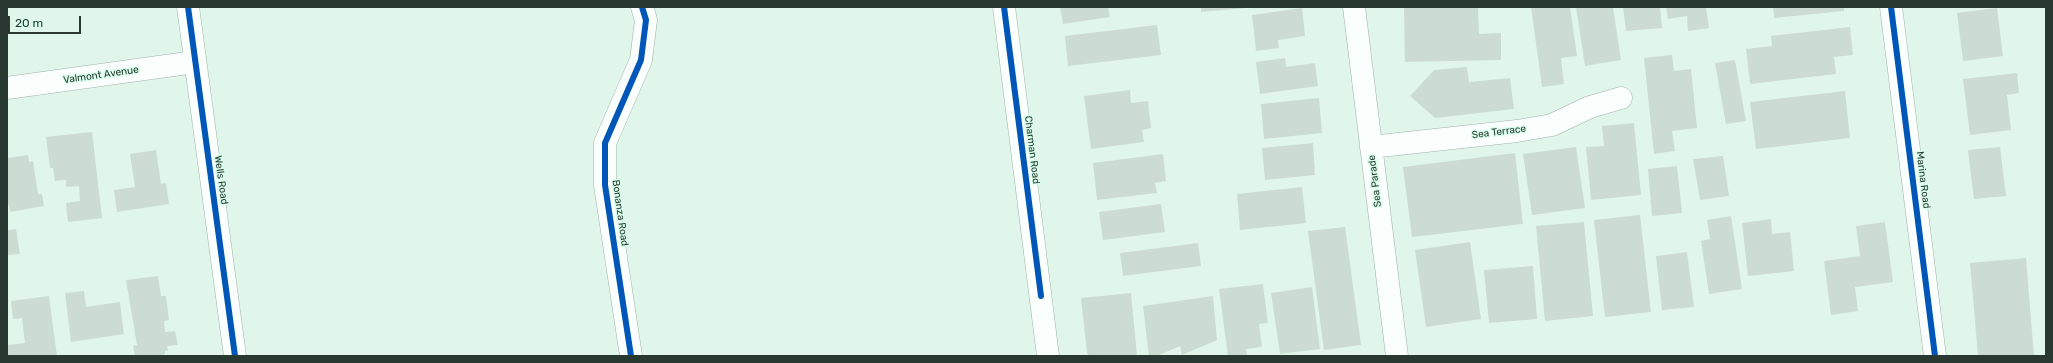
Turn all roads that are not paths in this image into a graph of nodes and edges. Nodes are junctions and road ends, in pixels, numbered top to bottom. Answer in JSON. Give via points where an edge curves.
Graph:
{"nodes":[{"id":1,"x":188,"y":7,"type":"edge"},
{"id":2,"x":642,"y":7,"type":"edge"},
{"id":3,"x":1004,"y":7,"type":"edge"},
{"id":4,"x":1354,"y":7,"type":"edge"},
{"id":5,"x":1891,"y":7,"type":"edge"},
{"id":6,"x":196,"y":62,"type":"junction"},
{"id":7,"x":7,"y":88,"type":"edge"},
{"id":8,"x":1621,"y":98,"type":"dead end"},
{"id":9,"x":1371,"y":147,"type":"junction"},
{"id":10,"x":235,"y":356,"type":"edge"},
{"id":11,"x":631,"y":356,"type":"edge"},
{"id":12,"x":1048,"y":356,"type":"edge"},
{"id":13,"x":1396,"y":356,"type":"edge"},
{"id":14,"x":1935,"y":356,"type":"edge"}],
"edges":[{"from":1,"to":6,"type":"street","name":"Wells Road"},
{"from":2,"to":11,"type":"street","name":"Bonanza Road","via":[[646,20],[641,60],[605,143],[605,185]]},
{"from":3,"to":12,"type":"street","name":"Charman Road"},
{"from":4,"to":9,"type":"street","name":"Sea Parade"},
{"from":5,"to":14,"type":"street","name":"Marina Road"},
{"from":6,"to":7,"type":"street","name":"Valmont Avenue"},
{"from":6,"to":10,"type":"street","name":"Wells Road"},
{"from":8,"to":9,"type":"street","name":"Sea Terrace","via":[[1590,106],[1552,125]]},
{"from":9,"to":13,"type":"street","name":"Sea Parade"}]}
